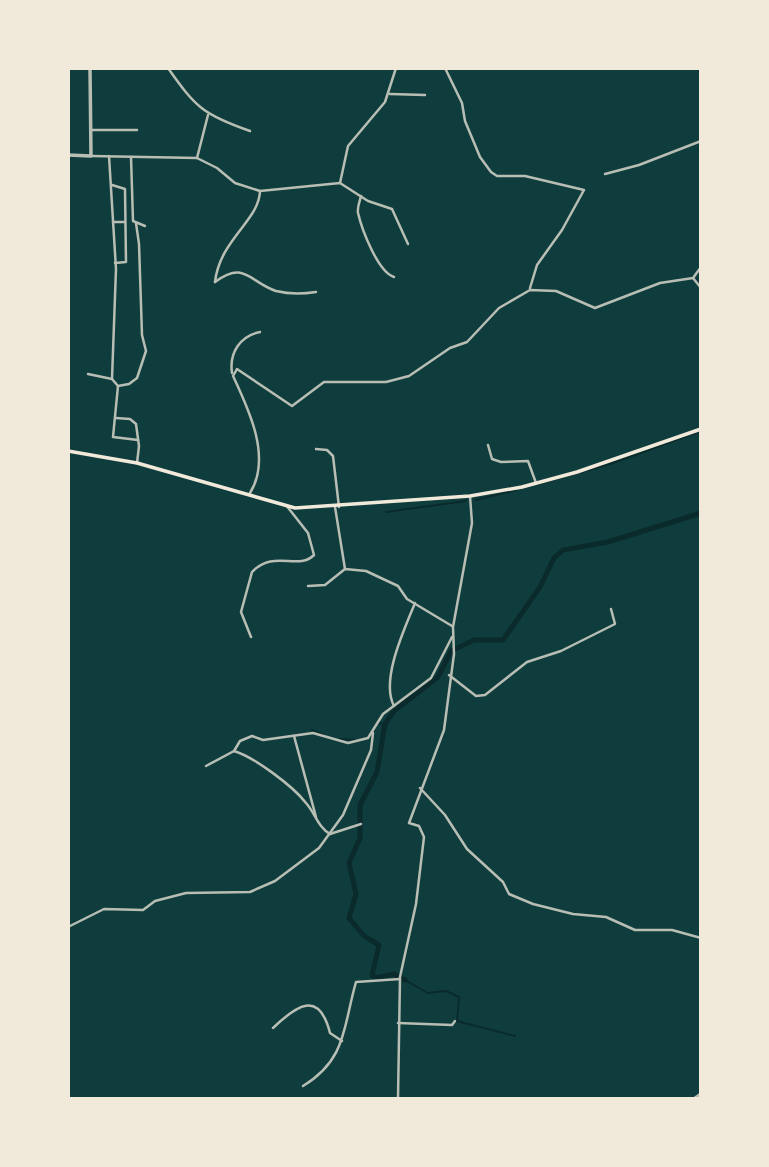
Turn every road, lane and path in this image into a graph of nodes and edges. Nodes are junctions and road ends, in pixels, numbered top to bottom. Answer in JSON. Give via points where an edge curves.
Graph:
{"nodes":[{"id":1,"x":90,"y":68,"type":"edge"},
{"id":2,"x":168,"y":68,"type":"edge"},
{"id":3,"x":396,"y":68,"type":"edge"},
{"id":4,"x":444,"y":68,"type":"edge"},
{"id":5,"x":388,"y":94,"type":"junction"},
{"id":6,"x":425,"y":95,"type":"dead end"},
{"id":7,"x":208,"y":116,"type":"junction"},
{"id":8,"x":91,"y":130,"type":"junction"},
{"id":9,"x":137,"y":130,"type":"dead end"},
{"id":10,"x":250,"y":131,"type":"dead end"},
{"id":11,"x":701,"y":141,"type":"edge"},
{"id":12,"x":68,"y":155,"type":"edge"},
{"id":13,"x":91,"y":156,"type":"junction"},
{"id":14,"x":109,"y":156,"type":"junction"},
{"id":15,"x":131,"y":157,"type":"junction"},
{"id":16,"x":197,"y":158,"type":"junction"},
{"id":17,"x":605,"y":174,"type":"dead end"},
{"id":18,"x":340,"y":183,"type":"junction"},
{"id":19,"x":111,"y":185,"type":"junction"},
{"id":20,"x":260,"y":191,"type":"junction"},
{"id":21,"x":361,"y":196,"type":"junction"},
{"id":22,"x":113,"y":222,"type":"junction"},
{"id":23,"x":125,"y":222,"type":"junction"},
{"id":24,"x":136,"y":223,"type":"junction"},
{"id":25,"x":145,"y":226,"type":"dead end"},
{"id":26,"x":408,"y":244,"type":"dead end"},
{"id":27,"x":115,"y":263,"type":"junction"},
{"id":28,"x":701,"y":267,"type":"edge"},
{"id":29,"x":394,"y":276,"type":"dead end"},
{"id":30,"x":693,"y":278,"type":"junction"},
{"id":31,"x":701,"y":288,"type":"edge"},
{"id":32,"x":530,"y":289,"type":"junction"},
{"id":33,"x":316,"y":292,"type":"dead end"},
{"id":34,"x":260,"y":332,"type":"dead end"},
{"id":35,"x":88,"y":374,"type":"dead end"},
{"id":36,"x":233,"y":376,"type":"junction"},
{"id":37,"x":112,"y":379,"type":"junction"},
{"id":38,"x":118,"y":386,"type":"junction"},
{"id":39,"x":116,"y":418,"type":"junction"},
{"id":40,"x":701,"y":429,"type":"edge"},
{"id":41,"x":138,"y":440,"type":"junction"},
{"id":42,"x":488,"y":445,"type":"dead end"},
{"id":43,"x":316,"y":449,"type":"dead end"},
{"id":44,"x":68,"y":451,"type":"edge"},
{"id":45,"x":137,"y":463,"type":"junction"},
{"id":46,"x":536,"y":483,"type":"junction"},
{"id":47,"x":247,"y":496,"type":"junction"},
{"id":48,"x":470,"y":496,"type":"junction"},
{"id":49,"x":286,"y":505,"type":"junction"},
{"id":50,"x":337,"y":507,"type":"junction"},
{"id":51,"x":345,"y":569,"type":"junction"},
{"id":52,"x":308,"y":586,"type":"dead end"},
{"id":53,"x":415,"y":603,"type":"junction"},
{"id":54,"x":611,"y":609,"type":"dead end"},
{"id":55,"x":453,"y":626,"type":"junction"},
{"id":56,"x":453,"y":633,"type":"junction"},
{"id":57,"x":251,"y":637,"type":"dead end"},
{"id":58,"x":449,"y":675,"type":"junction"},
{"id":59,"x":394,"y":706,"type":"junction"},
{"id":60,"x":373,"y":733,"type":"junction"},
{"id":61,"x":293,"y":734,"type":"junction"},
{"id":62,"x":234,"y":751,"type":"junction"},
{"id":63,"x":206,"y":766,"type":"dead end"},
{"id":64,"x":420,"y":788,"type":"junction"},
{"id":65,"x":317,"y":820,"type":"junction"},
{"id":66,"x":359,"y":824,"type":"dead end"},
{"id":67,"x":330,"y":834,"type":"junction"},
{"id":68,"x":68,"y":928,"type":"edge"},
{"id":69,"x":701,"y":937,"type":"edge"},
{"id":70,"x":400,"y":977,"type":"junction"},
{"id":71,"x":455,"y":1021,"type":"dead end"},
{"id":72,"x":398,"y":1023,"type":"junction"},
{"id":73,"x":273,"y":1028,"type":"dead end"},
{"id":74,"x":342,"y":1041,"type":"junction"},
{"id":75,"x":303,"y":1086,"type":"dead end"},
{"id":76,"x":701,"y":1094,"type":"edge"},
{"id":77,"x":399,"y":1098,"type":"edge"},
{"id":78,"x":694,"y":1099,"type":"edge"}],
"edges":[{"from":1,"to":8,"type":"street"},
{"from":2,"to":7,"type":"street"},
{"from":3,"to":5,"type":"street"},
{"from":4,"to":32,"type":"street","via":[[462,103],[480,157],[491,172],[584,190],[537,265]]},
{"from":5,"to":6,"type":"street"},
{"from":5,"to":18,"type":"street","via":[[348,146]]},
{"from":7,"to":10,"type":"street"},
{"from":7,"to":16,"type":"street"},
{"from":8,"to":9,"type":"street"},
{"from":8,"to":13,"type":"street"},
{"from":11,"to":17,"type":"street"},
{"from":12,"to":13,"type":"street"},
{"from":13,"to":14,"type":"street"},
{"from":14,"to":15,"type":"street"},
{"from":14,"to":19,"type":"street"},
{"from":15,"to":16,"type":"street"},
{"from":15,"to":24,"type":"street"},
{"from":16,"to":20,"type":"street","via":[[235,183]]},
{"from":18,"to":20,"type":"street"},
{"from":18,"to":21,"type":"street"},
{"from":19,"to":22,"type":"street"},
{"from":19,"to":23,"type":"street","via":[[125,189]]},
{"from":20,"to":33,"type":"street","via":[[256,209],[224,249],[215,282],[240,272],[278,291]]},
{"from":21,"to":26,"type":"street","via":[[392,209]]},
{"from":21,"to":29,"type":"street","via":[[357,210],[377,262],[387,275]]},
{"from":22,"to":23,"type":"street"},
{"from":22,"to":27,"type":"street"},
{"from":23,"to":27,"type":"street","via":[[126,262]]},
{"from":24,"to":25,"type":"street"},
{"from":24,"to":38,"type":"street","via":[[146,351],[137,378]]},
{"from":27,"to":37,"type":"street"},
{"from":28,"to":30,"type":"street"},
{"from":30,"to":31,"type":"street"},
{"from":30,"to":32,"type":"street","via":[[660,283],[595,307],[556,291]]},
{"from":32,"to":36,"type":"street","via":[[499,308],[467,342],[401,378],[324,382],[290,406],[241,369]]},
{"from":34,"to":36,"type":"street","via":[[239,343],[231,364]]},
{"from":35,"to":37,"type":"street"},
{"from":36,"to":47,"type":"street","via":[[248,410],[259,458],[257,478]]},
{"from":37,"to":38,"type":"street"},
{"from":38,"to":39,"type":"street"},
{"from":39,"to":41,"type":"street","via":[[134,421]]},
{"from":39,"to":41,"type":"street","via":[[113,436]]},
{"from":40,"to":46,"type":"main road"},
{"from":41,"to":45,"type":"street"},
{"from":42,"to":46,"type":"street","via":[[492,459],[528,461]]},
{"from":43,"to":50,"type":"street","via":[[333,456]]},
{"from":44,"to":45,"type":"main road"},
{"from":45,"to":47,"type":"main road"},
{"from":46,"to":48,"type":"main road"},
{"from":47,"to":49,"type":"main road"},
{"from":48,"to":50,"type":"main road"},
{"from":48,"to":55,"type":"street","via":[[472,523]]},
{"from":49,"to":50,"type":"main road"},
{"from":49,"to":57,"type":"street","via":[[308,533],[314,555],[302,562],[274,560],[252,572],[241,612]]},
{"from":50,"to":51,"type":"street"},
{"from":51,"to":52,"type":"street","via":[[324,585]]},
{"from":51,"to":53,"type":"street","via":[[398,586]]},
{"from":53,"to":55,"type":"street"},
{"from":53,"to":59,"type":"street","via":[[393,668],[389,697]]},
{"from":54,"to":58,"type":"street","via":[[615,624],[527,662],[482,697]]},
{"from":55,"to":56,"type":"street"},
{"from":56,"to":58,"type":"street"},
{"from":56,"to":59,"type":"street","via":[[431,678]]},
{"from":58,"to":64,"type":"street","via":[[444,730]]},
{"from":59,"to":60,"type":"street","via":[[383,714]]},
{"from":60,"to":61,"type":"street","via":[[360,742],[348,743],[313,733]]},
{"from":60,"to":67,"type":"street","via":[[371,750]]},
{"from":61,"to":62,"type":"street","via":[[263,740],[252,736],[240,741]]},
{"from":61,"to":65,"type":"street"},
{"from":62,"to":63,"type":"street"},
{"from":62,"to":65,"type":"street","via":[[288,783]]},
{"from":64,"to":69,"type":"street","via":[[509,894],[573,914],[606,917],[635,930],[671,930]]},
{"from":64,"to":70,"type":"street","via":[[409,823],[419,826],[424,836],[416,904]]},
{"from":65,"to":67,"type":"street"},
{"from":66,"to":67,"type":"street"},
{"from":67,"to":68,"type":"street","via":[[319,848],[260,890],[186,893],[155,901],[143,910],[104,909]]},
{"from":70,"to":72,"type":"street"},
{"from":70,"to":74,"type":"street","via":[[356,982]]},
{"from":71,"to":72,"type":"street","via":[[452,1025]]},
{"from":72,"to":77,"type":"street"},
{"from":73,"to":74,"type":"street","via":[[285,1014],[305,1005],[320,1009],[330,1033]]},
{"from":74,"to":75,"type":"street","via":[[326,1070]]},
{"from":76,"to":78,"type":"street"}]}
